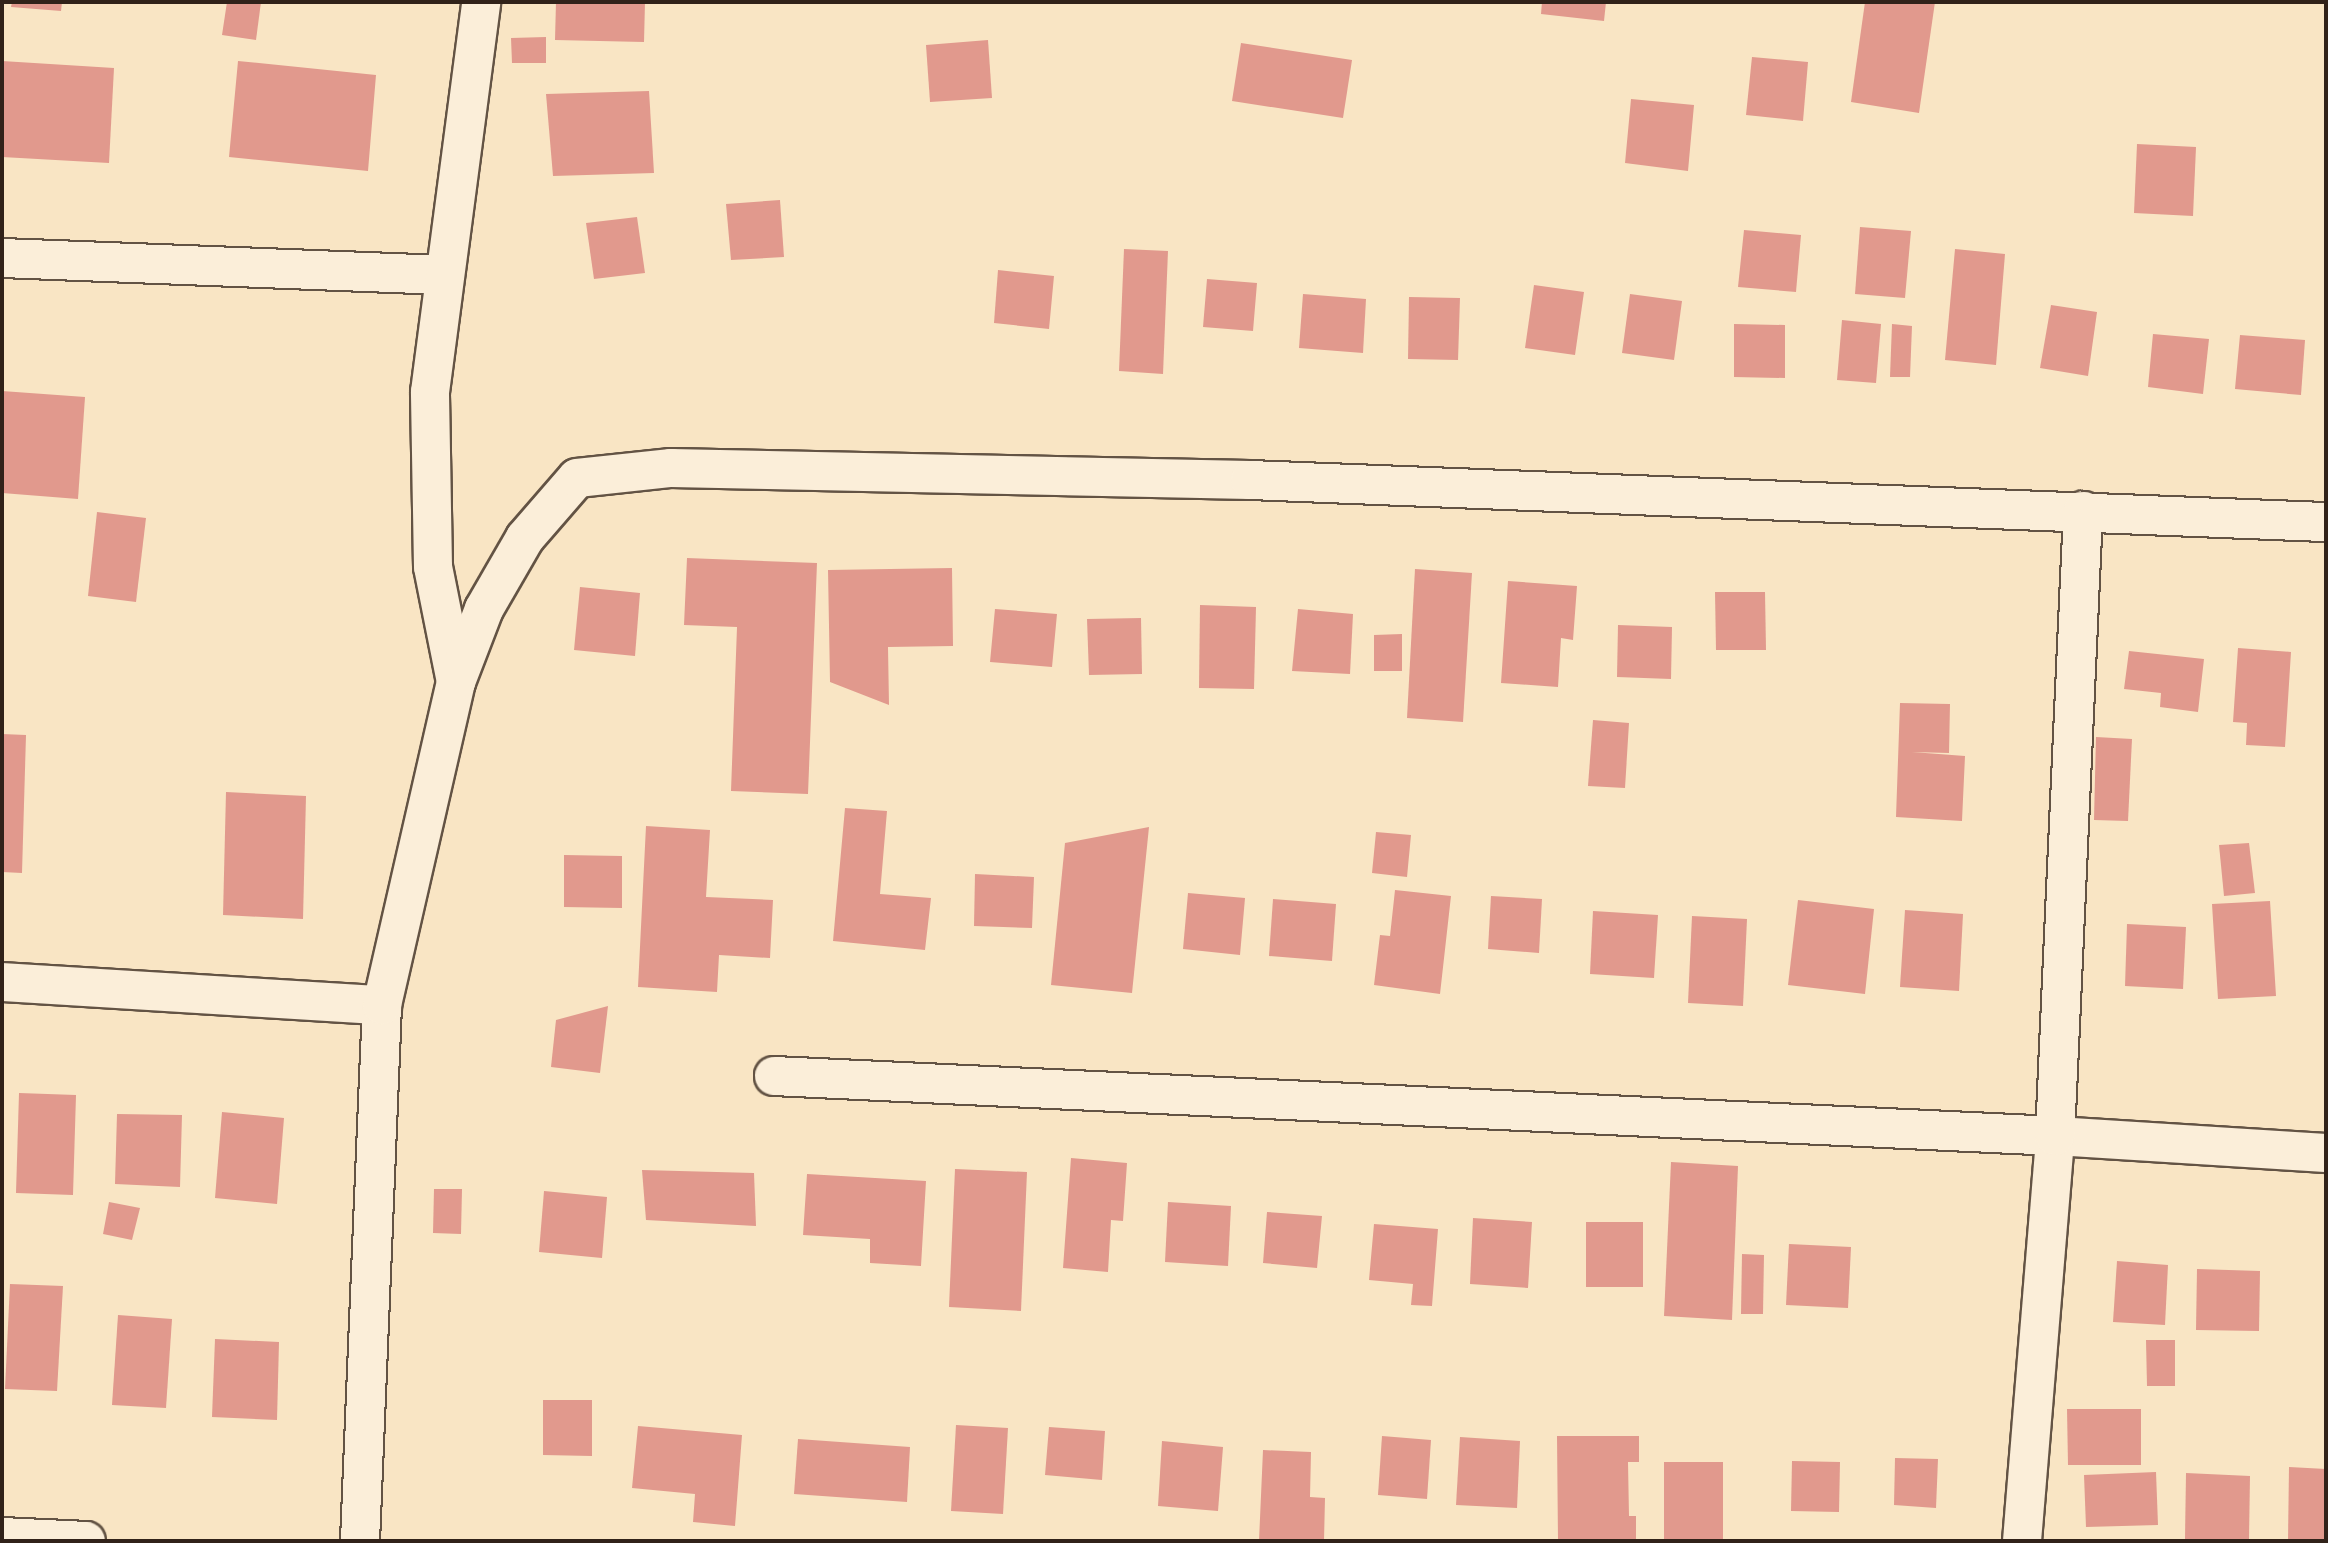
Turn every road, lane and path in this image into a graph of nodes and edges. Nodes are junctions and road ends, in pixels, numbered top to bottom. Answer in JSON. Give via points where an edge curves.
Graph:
{"nodes":[{"id":1,"x":481,"y":2,"type":"edge"},
{"id":2,"x":2,"y":258,"type":"edge"},
{"id":3,"x":443,"y":275,"type":"junction"},
{"id":4,"x":2083,"y":511,"type":"junction"},
{"id":5,"x":2326,"y":522,"type":"edge"},
{"id":6,"x":456,"y":682,"type":"junction"},
{"id":7,"x":2,"y":982,"type":"edge"},
{"id":8,"x":382,"y":1005,"type":"junction"},
{"id":9,"x":774,"y":1076,"type":"dead end"},
{"id":10,"x":2054,"y":1136,"type":"junction"},
{"id":11,"x":2326,"y":1153,"type":"edge"},
{"id":12,"x":2,"y":1536,"type":"edge"},
{"id":13,"x":86,"y":1541,"type":"edge"},
{"id":14,"x":360,"y":1541,"type":"edge"},
{"id":15,"x":2022,"y":1541,"type":"edge"}],
"edges":[{"from":1,"to":3,"type":"street"},
{"from":2,"to":3,"type":"street"},
{"from":3,"to":6,"type":"street","via":[[430,392],[433,567]]},
{"from":4,"to":5,"type":"street"},
{"from":4,"to":6,"type":"street","via":[[1237,480],[671,468],[577,478],[525,538],[484,609]]},
{"from":4,"to":10,"type":"street"},
{"from":6,"to":8,"type":"street"},
{"from":7,"to":8,"type":"street"},
{"from":8,"to":14,"type":"street"},
{"from":9,"to":10,"type":"street"},
{"from":10,"to":11,"type":"street"},
{"from":10,"to":15,"type":"street"},
{"from":12,"to":13,"type":"street"}]}
